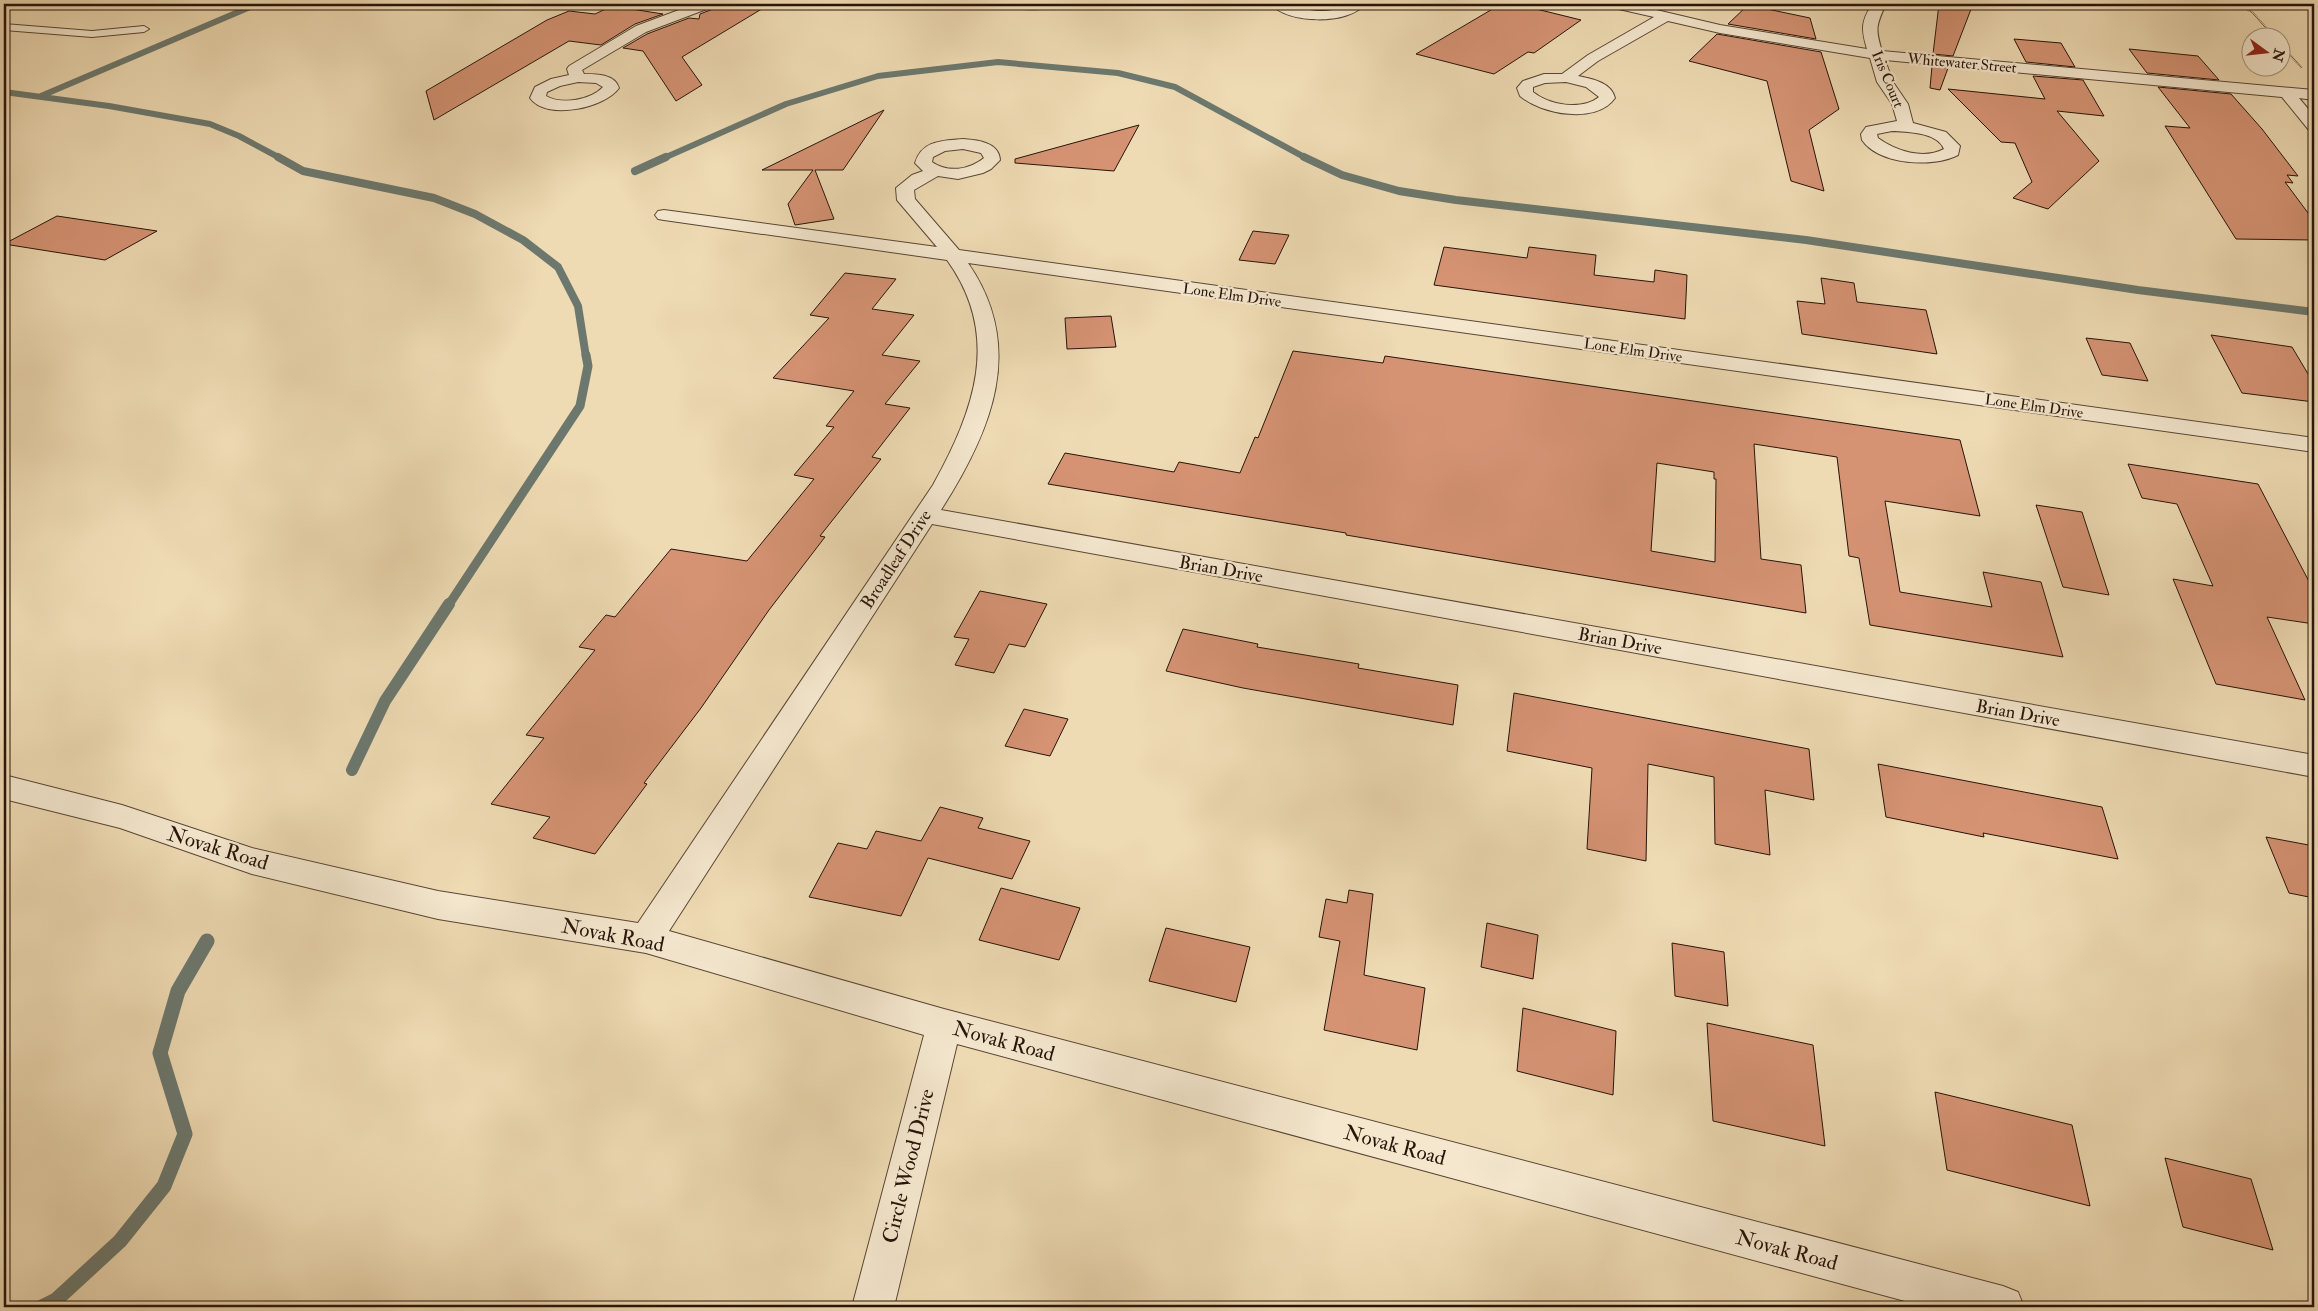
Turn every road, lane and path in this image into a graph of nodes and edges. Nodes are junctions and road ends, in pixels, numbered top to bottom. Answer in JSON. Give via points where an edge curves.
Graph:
{"nodes":[{"id":1,"x":707,"y":4,"type":"edge"},
{"id":2,"x":1012,"y":4,"type":"edge"},
{"id":3,"x":1051,"y":4,"type":"edge"},
{"id":4,"x":1278,"y":4,"type":"edge"},
{"id":5,"x":1358,"y":4,"type":"edge"},
{"id":6,"x":1615,"y":4,"type":"edge"},
{"id":7,"x":1878,"y":4,"type":"edge"},
{"id":8,"x":2237,"y":4,"type":"edge"},
{"id":9,"x":1664,"y":17,"type":"junction"},
{"id":10,"x":4,"y":27,"type":"edge"},
{"id":11,"x":2266,"y":28,"type":"edge"},
{"id":12,"x":144,"y":29,"type":"dead end"},
{"id":13,"x":1876,"y":54,"type":"junction"},
{"id":14,"x":2290,"y":55,"type":"edge"},
{"id":15,"x":2303,"y":70,"type":"dead end"},
{"id":16,"x":578,"y":78,"type":"dead end"},
{"id":17,"x":1566,"y":78,"type":"dead end"},
{"id":18,"x":2286,"y":92,"type":"junction"},
{"id":19,"x":2314,"y":95,"type":"edge"},
{"id":20,"x":1906,"y":126,"type":"dead end"},
{"id":21,"x":2314,"y":126,"type":"edge"},
{"id":22,"x":936,"y":171,"type":"dead end"},
{"id":23,"x":664,"y":215,"type":"dead end"},
{"id":24,"x":952,"y":256,"type":"junction"},
{"id":25,"x":2314,"y":445,"type":"edge"},
{"id":26,"x":925,"y":515,"type":"junction"},
{"id":27,"x":2314,"y":766,"type":"edge"},
{"id":28,"x":4,"y":787,"type":"edge"},
{"id":29,"x":646,"y":939,"type":"junction"},
{"id":30,"x":944,"y":1025,"type":"junction"},
{"id":31,"x":873,"y":1307,"type":"edge"},
{"id":32,"x":2003,"y":1307,"type":"edge"}],
"edges":[{"from":1,"to":16,"type":"street","via":[[663,19],[619,41],[574,69]]},
{"from":2,"to":3,"type":"street"},
{"from":4,"to":5,"type":"street","via":[[1293,11],[1318,15],[1344,12]]},
{"from":6,"to":9,"type":"street","name":"Whitewater Street"},
{"from":7,"to":13,"type":"street","name":"Iris Court","via":[[1869,32]]},
{"from":8,"to":11,"type":"path","via":[[2252,12]]},
{"from":9,"to":13,"type":"street","name":"Whitewater Street","via":[[1768,38]]},
{"from":9,"to":17,"type":"street","via":[[1593,58]]},
{"from":10,"to":12,"type":"lane","via":[[92,34]]},
{"from":13,"to":18,"type":"street","name":"Whitewater Street"},
{"from":13,"to":20,"type":"street","name":"Iris Court","via":[[1885,82],[1900,104]]},
{"from":14,"to":15,"type":"path"},
{"from":18,"to":19,"type":"street","name":"Whitewater Street"},
{"from":18,"to":21,"type":"street"},
{"from":22,"to":24,"type":"street","name":"Broadleaf Drive","via":[[906,188],[906,200]]},
{"from":23,"to":24,"type":"street","name":"Lone Elm Drive"},
{"from":24,"to":25,"type":"street","name":"Lone Elm Drive"},
{"from":24,"to":26,"type":"street","name":"Broadleaf Drive","via":[[968,278],[982,307],[989,371],[980,413],[965,450]]},
{"from":26,"to":27,"type":"street","name":"Brian Drive"},
{"from":26,"to":29,"type":"street","name":"Broadleaf Drive"},
{"from":28,"to":29,"type":"street","name":"Novak Road","via":[[122,817],[252,861],[438,905]]},
{"from":29,"to":30,"type":"street","name":"Novak Road"},
{"from":30,"to":31,"type":"street","name":"Circle Wood Drive"},
{"from":30,"to":32,"type":"street","name":"Novak Road"}]}
